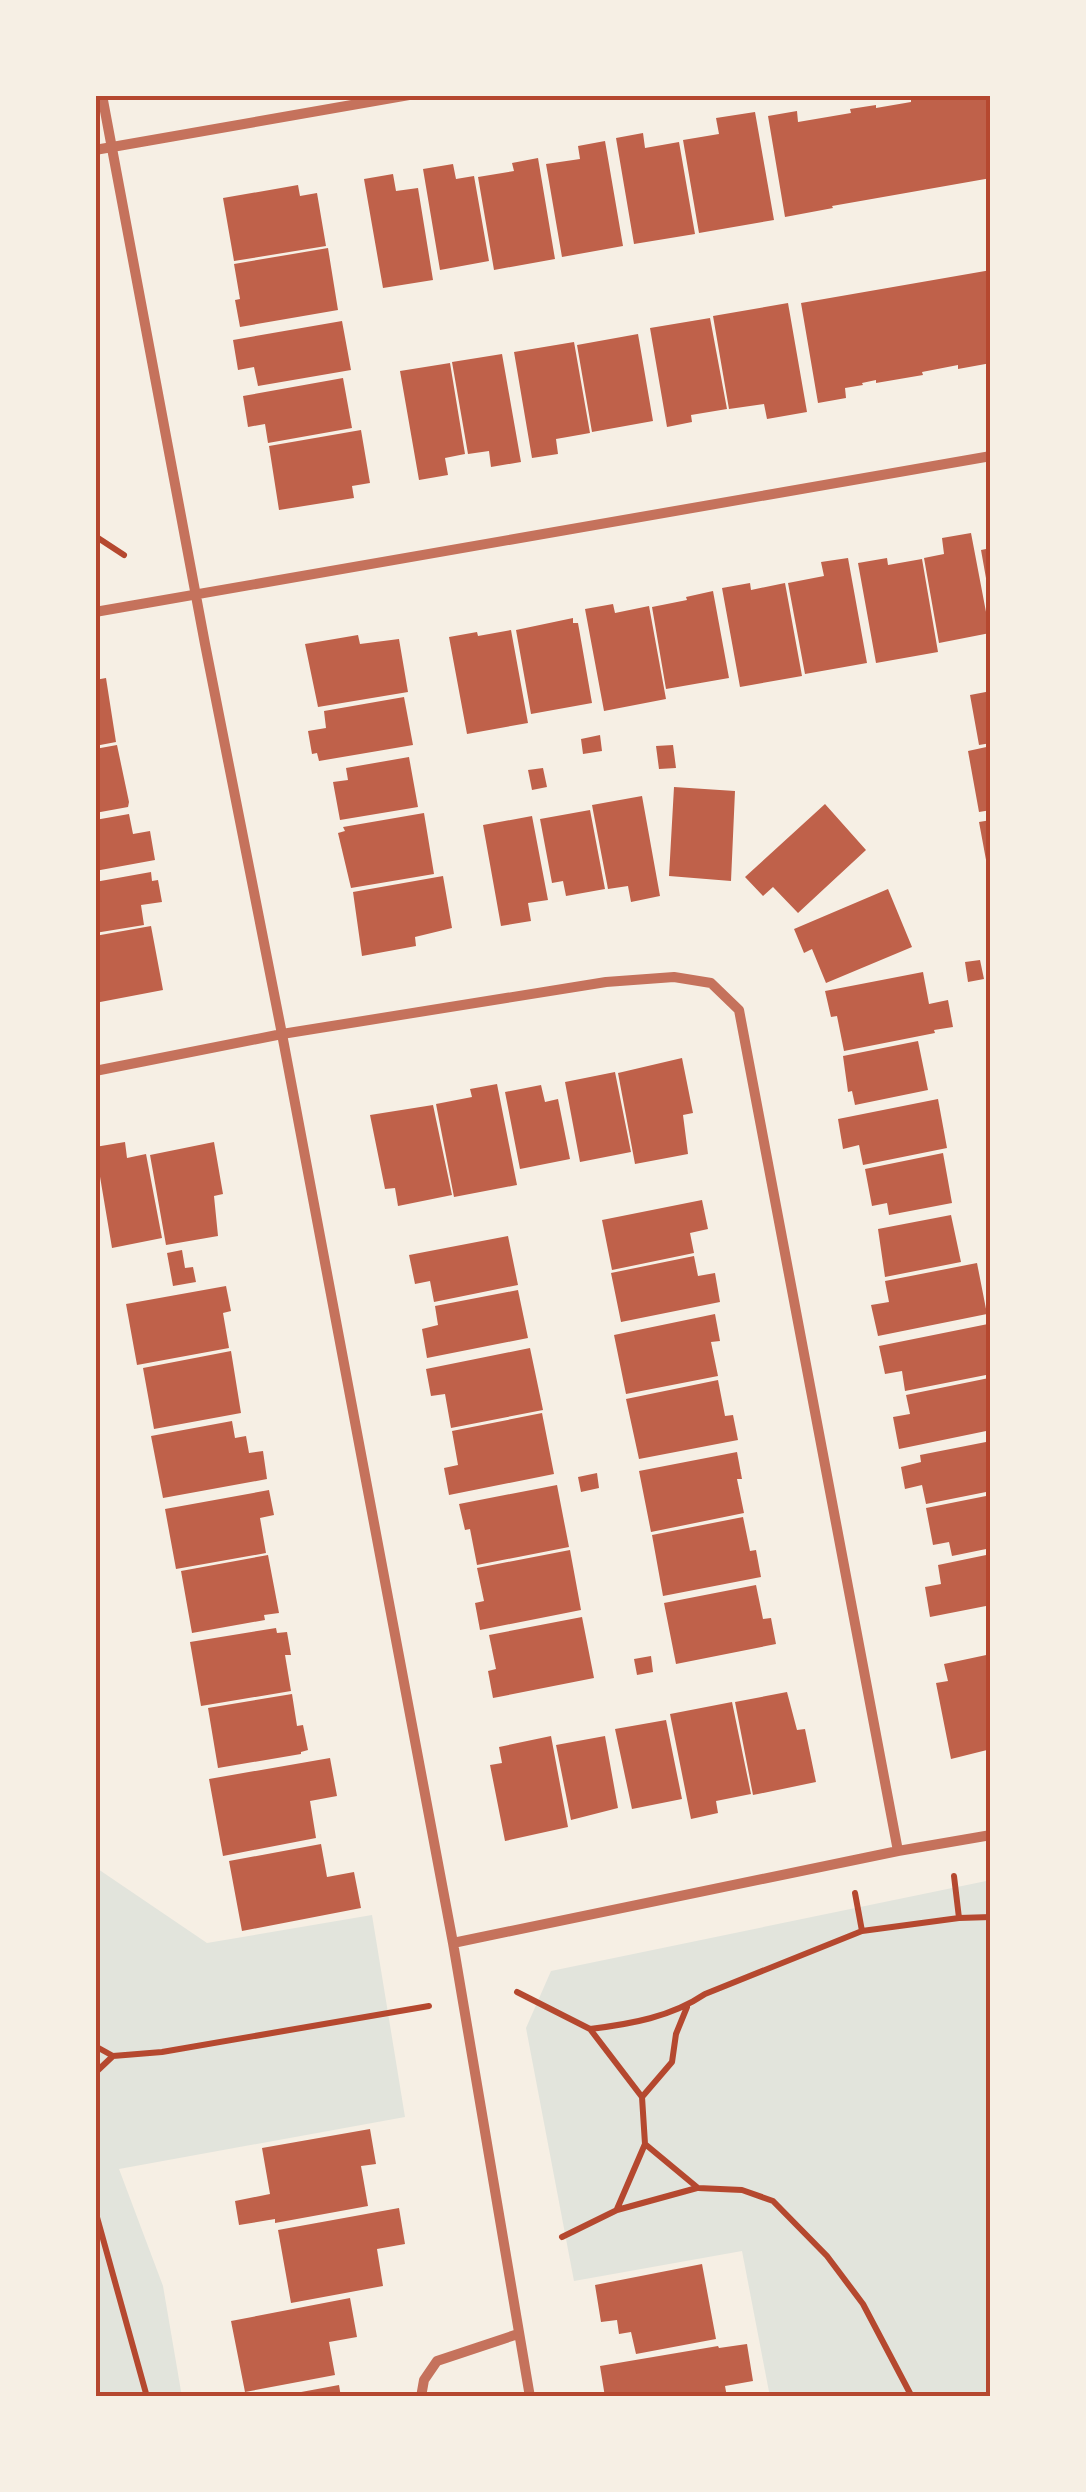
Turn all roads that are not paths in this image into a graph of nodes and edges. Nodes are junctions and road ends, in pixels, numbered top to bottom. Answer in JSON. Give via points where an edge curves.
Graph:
{"nodes":[{"id":1,"x":102,"y":95,"type":"edge"},
{"id":2,"x":409,"y":95,"type":"edge"},
{"id":3,"x":393,"y":96,"type":"edge"},
{"id":4,"x":113,"y":148,"type":"junction"},
{"id":5,"x":95,"y":150,"type":"edge"},
{"id":6,"x":991,"y":456,"type":"edge"},
{"id":7,"x":196,"y":594,"type":"junction"},
{"id":8,"x":95,"y":612,"type":"edge"},
{"id":9,"x":282,"y":1034,"type":"junction"},
{"id":10,"x":95,"y":1071,"type":"edge"},
{"id":11,"x":991,"y":1835,"type":"edge"},
{"id":12,"x":898,"y":1851,"type":"junction"},
{"id":13,"x":453,"y":1943,"type":"junction"},
{"id":14,"x":518,"y":2334,"type":"junction"},
{"id":15,"x":421,"y":2397,"type":"edge"},
{"id":16,"x":530,"y":2397,"type":"edge"}],
"edges":[{"from":1,"to":4,"type":"street"},
{"from":2,"to":3,"type":"street"},
{"from":3,"to":4,"type":"street"},
{"from":4,"to":5,"type":"street"},
{"from":4,"to":7,"type":"street"},
{"from":6,"to":7,"type":"street"},
{"from":7,"to":8,"type":"street"},
{"from":7,"to":9,"type":"street"},
{"from":9,"to":10,"type":"street"},
{"from":9,"to":12,"type":"street","via":[[674,977],[711,983],[739,1010]]},
{"from":9,"to":13,"type":"street"},
{"from":11,"to":12,"type":"street"},
{"from":12,"to":13,"type":"street"},
{"from":13,"to":14,"type":"street"},
{"from":14,"to":15,"type":"street","via":[[437,2361]]},
{"from":14,"to":16,"type":"street"}]}
